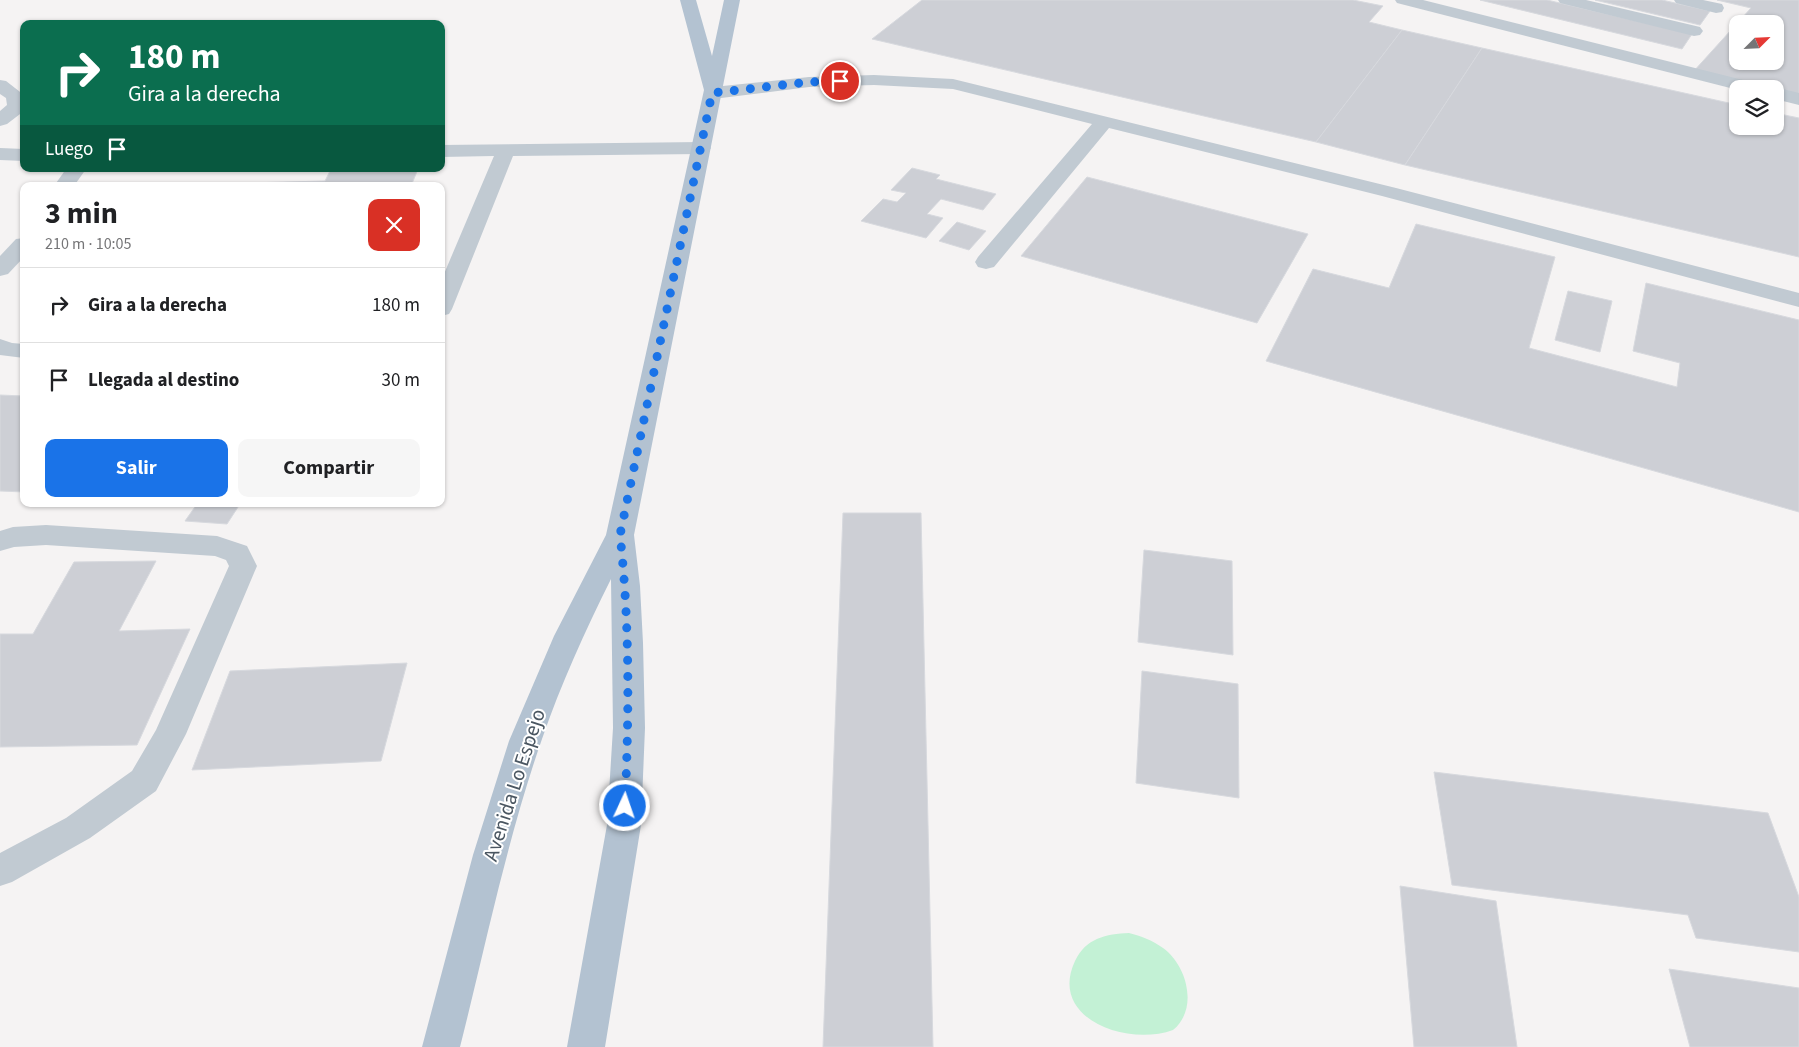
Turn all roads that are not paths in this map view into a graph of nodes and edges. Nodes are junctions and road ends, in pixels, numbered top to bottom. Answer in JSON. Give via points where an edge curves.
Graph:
{"nodes":[{"id":1,"x":688,"y":0,"type":"edge"},
{"id":2,"x":732,"y":0,"type":"edge"},
{"id":3,"x":1403,"y":0,"type":"edge"},
{"id":4,"x":1566,"y":0,"type":"edge"},
{"id":5,"x":1682,"y":0,"type":"edge"},
{"id":6,"x":1426,"y":2,"type":"edge"},
{"id":7,"x":1716,"y":8,"type":"dead end"},
{"id":8,"x":1694,"y":31,"type":"dead end"},
{"id":9,"x":1729,"y":82,"type":"edge"},
{"id":10,"x":0,"y":85,"type":"edge"},
{"id":11,"x":712,"y":93,"type":"junction"},
{"id":12,"x":1784,"y":95,"type":"edge"},
{"id":13,"x":1799,"y":99,"type":"edge"},
{"id":14,"x":0,"y":120,"type":"edge"},
{"id":15,"x":1105,"y":121,"type":"junction"},
{"id":16,"x":701,"y":148,"type":"junction"},
{"id":17,"x":506,"y":150,"type":"junction"},
{"id":18,"x":445,"y":151,"type":"edge"},
{"id":19,"x":0,"y":154,"type":"edge"},
{"id":20,"x":20,"y":155,"type":"edge"},
{"id":21,"x":20,"y":248,"type":"edge"},
{"id":22,"x":986,"y":262,"type":"dead end"},
{"id":23,"x":0,"y":269,"type":"edge"},
{"id":24,"x":445,"y":299,"type":"edge"},
{"id":25,"x":1799,"y":300,"type":"edge"},
{"id":26,"x":0,"y":346,"type":"edge"},
{"id":27,"x":20,"y":351,"type":"edge"},
{"id":28,"x":620,"y":535,"type":"junction"},
{"id":29,"x":0,"y":541,"type":"edge"},
{"id":30,"x":0,"y":872,"type":"edge"},
{"id":31,"x":441,"y":1047,"type":"edge"},
{"id":32,"x":586,"y":1047,"type":"edge"}],
"edges":[{"from":1,"to":11,"type":"main road","name":"Avenida Lo Espejo"},
{"from":2,"to":11,"type":"main road","name":"Avenida Lo Espejo"},
{"from":3,"to":6,"type":"lane"},
{"from":4,"to":8,"type":"lane"},
{"from":5,"to":7,"type":"lane"},
{"from":6,"to":9,"type":"lane"},
{"from":10,"to":14,"type":"lane","via":[[15,96],[17,107]]},
{"from":11,"to":15,"type":"lane","via":[[818,81],[953,84]]},
{"from":11,"to":16,"type":"main road","name":"Avenida Lo Espejo"},
{"from":12,"to":13,"type":"lane"},
{"from":15,"to":22,"type":"lane"},
{"from":15,"to":25,"type":"lane"},
{"from":16,"to":17,"type":"lane"},
{"from":16,"to":28,"type":"main road","name":"Avenida Lo Espejo"},
{"from":17,"to":18,"type":"lane"},
{"from":17,"to":24,"type":"lane"},
{"from":19,"to":20,"type":"lane"},
{"from":21,"to":23,"type":"lane"},
{"from":26,"to":27,"type":"lane"},
{"from":28,"to":31,"type":"main road","name":"Avenida Lo Espejo","via":[[562,650],[526,741],[500,821]]},
{"from":28,"to":32,"type":"main road","name":"Avenida Lo Espejo","via":[[628,643],[624,825]]},
{"from":29,"to":30,"type":"lane","via":[[46,535],[217,546],[237,553],[243,566],[170,734],[144,781],[78,828]]}]}
